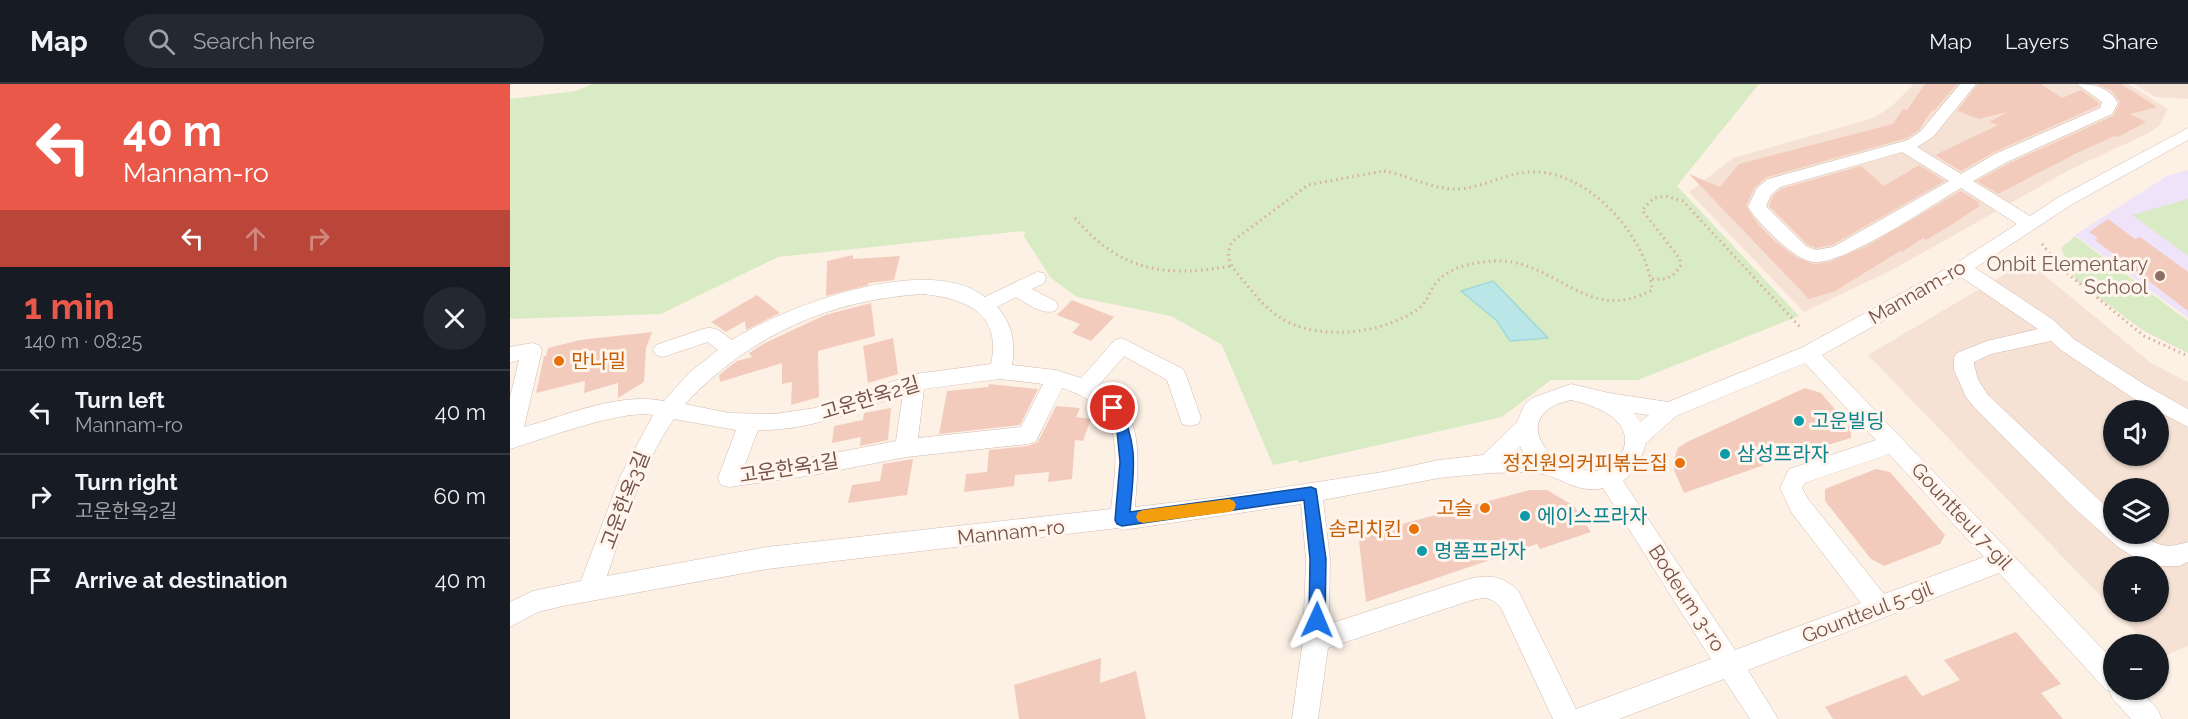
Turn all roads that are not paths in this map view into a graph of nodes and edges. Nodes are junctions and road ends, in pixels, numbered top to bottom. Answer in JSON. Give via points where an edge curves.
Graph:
{"nodes":[{"id":1,"x":1968,"y":84,"type":"edge"},
{"id":2,"x":2085,"y":84,"type":"edge"},
{"id":3,"x":2188,"y":123,"type":"edge"},
{"id":4,"x":2188,"y":133,"type":"edge"},
{"id":5,"x":1904,"y":146,"type":"junction"},
{"id":6,"x":2188,"y":152,"type":"edge"},
{"id":7,"x":2156,"y":153,"type":"junction"},
{"id":8,"x":1961,"y":182,"type":"junction"},
{"id":9,"x":2029,"y":223,"type":"junction"},
{"id":10,"x":1962,"y":268,"type":"junction"},
{"id":11,"x":1038,"y":278,"type":"dead end"},
{"id":12,"x":1017,"y":289,"type":"junction"},
{"id":13,"x":985,"y":305,"type":"junction"},
{"id":14,"x":1048,"y":306,"type":"dead end"},
{"id":15,"x":2055,"y":333,"type":"junction"},
{"id":16,"x":663,"y":350,"type":"dead end"},
{"id":17,"x":733,"y":350,"type":"junction"},
{"id":18,"x":1808,"y":353,"type":"junction"},
{"id":19,"x":510,"y":355,"type":"edge"},
{"id":20,"x":1000,"y":371,"type":"junction"},
{"id":21,"x":1056,"y":378,"type":"junction"},
{"id":22,"x":915,"y":382,"type":"junction"},
{"id":23,"x":1085,"y":387,"type":"junction"},
{"id":24,"x":1607,"y":400,"type":"junction"},
{"id":25,"x":670,"y":409,"type":"junction"},
{"id":26,"x":1669,"y":410,"type":"junction"},
{"id":27,"x":1190,"y":418,"type":"dead end"},
{"id":28,"x":2188,"y":419,"type":"edge"},
{"id":29,"x":750,"y":422,"type":"junction"},
{"id":30,"x":1526,"y":426,"type":"junction"},
{"id":31,"x":1637,"y":438,"type":"junction"},
{"id":32,"x":510,"y":439,"type":"edge"},
{"id":33,"x":1894,"y":443,"type":"junction"},
{"id":34,"x":906,"y":448,"type":"junction"},
{"id":35,"x":1489,"y":464,"type":"junction"},
{"id":36,"x":1546,"y":465,"type":"junction"},
{"id":37,"x":1608,"y":477,"type":"junction"},
{"id":38,"x":1311,"y":493,"type":"junction"},
{"id":39,"x":1122,"y":520,"type":"junction"},
{"id":40,"x":2103,"y":520,"type":"edge"},
{"id":41,"x":2130,"y":544,"type":"edge"},
{"id":42,"x":2188,"y":552,"type":"edge"},
{"id":43,"x":2004,"y":561,"type":"junction"},
{"id":44,"x":590,"y":590,"type":"junction"},
{"id":45,"x":522,"y":602,"type":"edge"},
{"id":46,"x":1879,"y":607,"type":"junction"},
{"id":47,"x":510,"y":615,"type":"edge"},
{"id":48,"x":1316,"y":640,"type":"junction"},
{"id":49,"x":1731,"y":665,"type":"junction"},
{"id":50,"x":2103,"y":669,"type":"edge"},
{"id":51,"x":2131,"y":700,"type":"edge"},
{"id":52,"x":1305,"y":719,"type":"edge"},
{"id":53,"x":1567,"y":719,"type":"edge"},
{"id":54,"x":1584,"y":719,"type":"edge"},
{"id":55,"x":1765,"y":719,"type":"edge"},
{"id":56,"x":2149,"y":719,"type":"edge"}],
"edges":[{"from":1,"to":5,"type":"street","via":[[1927,134]]},
{"from":2,"to":8,"type":"street","via":[[2108,99],[2106,111],[2001,158]]},
{"from":3,"to":4,"type":"street"},
{"from":4,"to":7,"type":"street","name":"Mannam-ro"},
{"from":5,"to":8,"type":"street"},
{"from":5,"to":8,"type":"street","via":[[1774,183],[1763,192],[1757,207],[1800,250],[1822,256],[1838,252]]},
{"from":6,"to":7,"type":"street"},
{"from":7,"to":9,"type":"street","name":"Mannam-ro"},
{"from":8,"to":9,"type":"street"},
{"from":9,"to":10,"type":"street","name":"Mannam-ro"},
{"from":10,"to":15,"type":"street"},
{"from":10,"to":18,"type":"street","name":"Mannam-ro"},
{"from":11,"to":12,"type":"street"},
{"from":12,"to":13,"type":"street"},
{"from":12,"to":14,"type":"street"},
{"from":13,"to":17,"type":"street","name":"고운한옥3길","via":[[943,288],[868,294],[828,303],[786,319]]},
{"from":13,"to":20,"type":"street","name":"고운한옥3길","via":[[1003,329]]},
{"from":15,"to":28,"type":"street","via":[[2067,345]]},
{"from":15,"to":40,"type":"street","via":[[1986,348],[1964,358],[1963,370],[1982,400]]},
{"from":16,"to":17,"type":"street","via":[[710,334]]},
{"from":17,"to":25,"type":"street","name":"고운한옥3길","via":[[697,378]]},
{"from":18,"to":26,"type":"street","name":"Mannam-ro"},
{"from":18,"to":33,"type":"street","name":"Gountteul 7-gil"},
{"from":19,"to":32,"type":"street","name":"고운한옥2길","via":[[532,350]]},
{"from":20,"to":21,"type":"street","name":"고운한옥2길"},
{"from":20,"to":22,"type":"street","name":"고운한옥2길"},
{"from":21,"to":23,"type":"street","name":"고운한옥2길"},
{"from":21,"to":34,"type":"street","name":"고운한옥1길","via":[[1028,435]]},
{"from":22,"to":29,"type":"street","name":"고운한옥2길","via":[[815,416]]},
{"from":22,"to":34,"type":"street"},
{"from":23,"to":27,"type":"street","via":[[1122,345],[1176,375]]},
{"from":23,"to":39,"type":"street","name":"고운한옥2길","via":[[1113,408],[1124,431],[1127,462]]},
{"from":24,"to":26,"type":"street"},
{"from":24,"to":30,"type":"street","via":[[1571,392],[1554,395],[1540,402]]},
{"from":24,"to":31,"type":"street","via":[[1622,410]]},
{"from":25,"to":29,"type":"street","name":"고운한옥2길"},
{"from":25,"to":32,"type":"street","name":"고운한옥2길","via":[[644,405]]},
{"from":25,"to":44,"type":"street","name":"고운한옥3길","via":[[647,442],[630,480]]},
{"from":26,"to":31,"type":"street"},
{"from":29,"to":34,"type":"street","name":"고운한옥1길","via":[[729,478]]},
{"from":30,"to":35,"type":"street"},
{"from":30,"to":36,"type":"street","via":[[1528,440]]},
{"from":31,"to":37,"type":"street","via":[[1631,462]]},
{"from":33,"to":43,"type":"street","name":"Gountteul 7-gil"},
{"from":33,"to":46,"type":"street","via":[[1797,477],[1791,488],[1800,506]]},
{"from":35,"to":36,"type":"street","name":"Mannam-ro"},
{"from":35,"to":38,"type":"street","name":"Mannam-ro","via":[[1439,469]]},
{"from":36,"to":37,"type":"street","via":[[1576,478]]},
{"from":37,"to":49,"type":"street","name":"Bodeum 3-ro"},
{"from":38,"to":39,"type":"street","name":"Mannam-ro"},
{"from":38,"to":48,"type":"street","via":[[1318,559]]},
{"from":39,"to":44,"type":"street","name":"Mannam-ro","via":[[767,558]]},
{"from":41,"to":42,"type":"street","via":[[2161,558]]},
{"from":43,"to":46,"type":"street","name":"Gountteul 5-gil"},
{"from":43,"to":50,"type":"street","name":"Gountteul 7-gil"},
{"from":44,"to":45,"type":"street","name":"Mannam-ro"},
{"from":45,"to":47,"type":"street","name":"Mannam-ro"},
{"from":46,"to":49,"type":"street","name":"Gountteul 5-gil"},
{"from":48,"to":52,"type":"street"},
{"from":48,"to":53,"type":"street","via":[[1469,590],[1488,586],[1501,589],[1510,600]]},
{"from":49,"to":54,"type":"street","name":"Gountteul 5-gil"},
{"from":49,"to":55,"type":"street","name":"Bodeum 3-ro"},
{"from":51,"to":56,"type":"street"}]}
